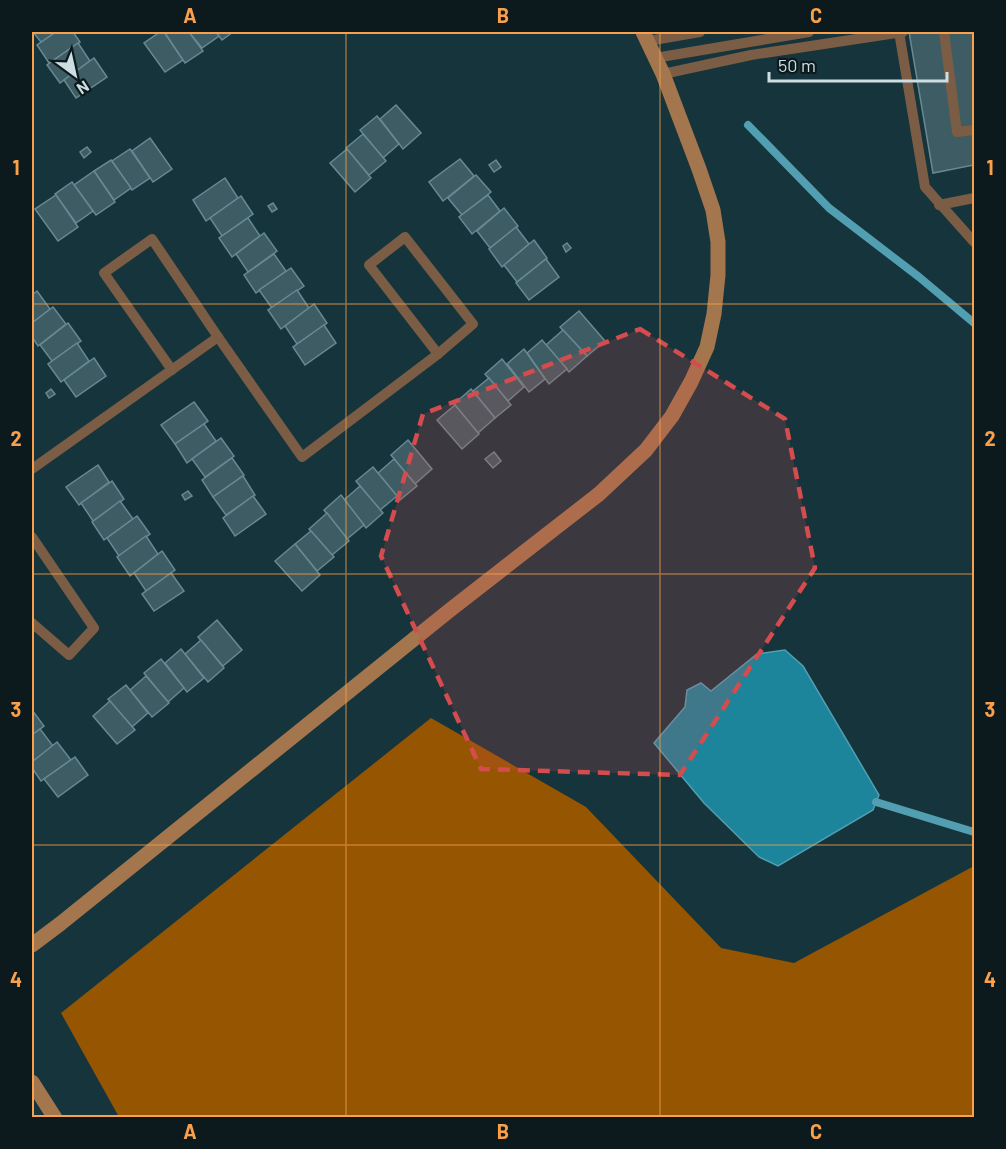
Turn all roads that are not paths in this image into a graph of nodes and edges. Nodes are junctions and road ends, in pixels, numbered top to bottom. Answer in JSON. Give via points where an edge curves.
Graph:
{"nodes":[{"id":1,"x":700,"y":32,"type":"edge"},
{"id":2,"x":809,"y":32,"type":"edge"},
{"id":3,"x":901,"y":32,"type":"edge"},
{"id":4,"x":944,"y":32,"type":"edge"},
{"id":5,"x":646,"y":36,"type":"edge"},
{"id":6,"x":655,"y":58,"type":"junction"},
{"id":7,"x":663,"y":74,"type":"junction"},
{"id":8,"x":975,"y":130,"type":"edge"},
{"id":9,"x":975,"y":198,"type":"edge"},
{"id":10,"x":939,"y":205,"type":"junction"},
{"id":11,"x":975,"y":243,"type":"edge"},
{"id":12,"x":218,"y":337,"type":"junction"},
{"id":13,"x":438,"y":354,"type":"junction"},
{"id":14,"x":172,"y":370,"type":"junction"},
{"id":15,"x":32,"y":468,"type":"edge"},
{"id":16,"x":32,"y":537,"type":"edge"},
{"id":17,"x":32,"y":623,"type":"edge"},
{"id":18,"x":32,"y":945,"type":"edge"},
{"id":19,"x":32,"y":1082,"type":"edge"},
{"id":20,"x":55,"y":1118,"type":"edge"}],
"edges":[{"from":1,"to":5,"type":"lane"},
{"from":2,"to":6,"type":"lane"},
{"from":3,"to":7,"type":"lane","via":[[751,55]]},
{"from":3,"to":10,"type":"lane","via":[[925,187]]},
{"from":4,"to":8,"type":"lane","via":[[957,132]]},
{"from":5,"to":6,"type":"street"},
{"from":6,"to":7,"type":"street"},
{"from":7,"to":18,"type":"street","via":[[713,210],[718,242],[714,315],[707,347],[672,416],[646,450],[599,494]]},
{"from":9,"to":10,"type":"lane"},
{"from":10,"to":11,"type":"lane"},
{"from":12,"to":13,"type":"lane","via":[[302,457]]},
{"from":12,"to":14,"type":"lane"},
{"from":12,"to":14,"type":"lane","via":[[152,239],[104,273]]},
{"from":13,"to":13,"type":"lane","via":[[473,324],[405,237],[369,265]]},
{"from":14,"to":15,"type":"lane"},
{"from":16,"to":17,"type":"lane","via":[[94,628],[69,655]]},
{"from":19,"to":20,"type":"street"}]}
